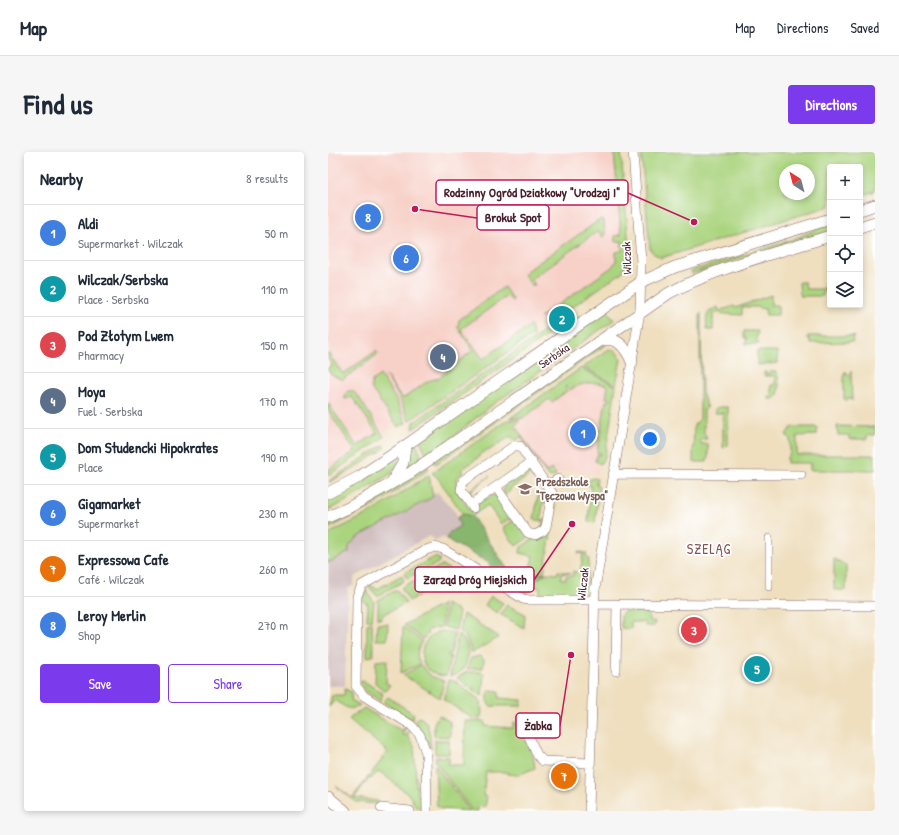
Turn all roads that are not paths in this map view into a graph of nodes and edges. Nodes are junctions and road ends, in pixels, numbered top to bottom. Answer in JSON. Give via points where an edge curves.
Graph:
{"nodes":[{"id":1,"x":633,"y":152,"type":"edge"},
{"id":2,"x":875,"y":205,"type":"edge"},
{"id":3,"x":863,"y":209,"type":"edge"},
{"id":4,"x":827,"y":220,"type":"edge"},
{"id":5,"x":875,"y":222,"type":"edge"},
{"id":6,"x":863,"y":226,"type":"edge"},
{"id":7,"x":827,"y":237,"type":"edge"},
{"id":8,"x":641,"y":282,"type":"junction"},
{"id":9,"x":640,"y":311,"type":"junction"},
{"id":10,"x":592,"y":345,"type":"junction"},
{"id":11,"x":632,"y":362,"type":"junction"},
{"id":12,"x":405,"y":446,"type":"junction"},
{"id":13,"x":532,"y":462,"type":"junction"},
{"id":14,"x":613,"y":474,"type":"junction"},
{"id":15,"x":801,"y":475,"type":"dead end"},
{"id":16,"x":558,"y":479,"type":"dead end"},
{"id":17,"x":391,"y":484,"type":"junction"},
{"id":18,"x":548,"y":485,"type":"junction"},
{"id":19,"x":496,"y":487,"type":"junction"},
{"id":20,"x":328,"y":492,"type":"edge"},
{"id":21,"x":328,"y":518,"type":"edge"},
{"id":22,"x":769,"y":538,"type":"dead end"},
{"id":23,"x":769,"y":587,"type":"dead end"},
{"id":24,"x":594,"y":602,"type":"junction"},
{"id":25,"x":617,"y":605,"type":"junction"},
{"id":26,"x":875,"y":606,"type":"edge"},
{"id":27,"x":616,"y":671,"type":"dead end"},
{"id":28,"x":519,"y":719,"type":"dead end"},
{"id":29,"x":590,"y":763,"type":"junction"},
{"id":30,"x":328,"y":797,"type":"edge"},
{"id":31,"x":380,"y":808,"type":"dead end"},
{"id":32,"x":345,"y":811,"type":"edge"},
{"id":33,"x":410,"y":811,"type":"edge"},
{"id":34,"x":427,"y":811,"type":"edge"},
{"id":35,"x":589,"y":811,"type":"edge"}],
"edges":[{"from":1,"to":8,"type":"street","name":"Wilczak"},
{"from":2,"to":3,"type":"street"},
{"from":4,"to":8,"type":"street","name":"Serbska","via":[[675,267]]},
{"from":5,"to":6,"type":"street"},
{"from":7,"to":9,"type":"street","name":"Serbska","via":[[704,276],[669,292]]},
{"from":8,"to":9,"type":"street","name":"Wilczak"},
{"from":8,"to":12,"type":"street","name":"Serbska"},
{"from":9,"to":10,"type":"street","name":"Serbska"},
{"from":9,"to":11,"type":"street","name":"Wilczak"},
{"from":10,"to":11,"type":"street","via":[[603,340],[615,341],[628,350]]},
{"from":10,"to":17,"type":"street","name":"Serbska","via":[[428,461]]},
{"from":11,"to":14,"type":"street","name":"Wilczak"},
{"from":12,"to":17,"type":"street","via":[[402,466]]},
{"from":12,"to":20,"type":"street","name":"Serbska","via":[[359,477]]},
{"from":13,"to":18,"type":"street"},
{"from":13,"to":19,"type":"street"},
{"from":13,"to":19,"type":"street","via":[[517,445],[463,481],[461,490],[475,504]]},
{"from":14,"to":15,"type":"street"},
{"from":14,"to":24,"type":"street","name":"Wilczak"},
{"from":16,"to":18,"type":"street"},
{"from":17,"to":21,"type":"street","name":"Serbska"},
{"from":18,"to":19,"type":"street","via":[[552,493],[546,527],[534,535],[526,531]]},
{"from":22,"to":23,"type":"street"},
{"from":24,"to":25,"type":"street"},
{"from":24,"to":29,"type":"street","name":"Wilczak"},
{"from":24,"to":34,"type":"street","via":[[523,598],[443,549],[435,547],[362,585],[358,596],[356,686],[364,696],[414,727],[420,735],[426,753]]},
{"from":25,"to":26,"type":"street"},
{"from":25,"to":27,"type":"street"},
{"from":28,"to":29,"type":"street","via":[[537,755],[543,761]]},
{"from":29,"to":35,"type":"street","name":"Wilczak"},
{"from":30,"to":32,"type":"street"},
{"from":31,"to":33,"type":"street"}]}
